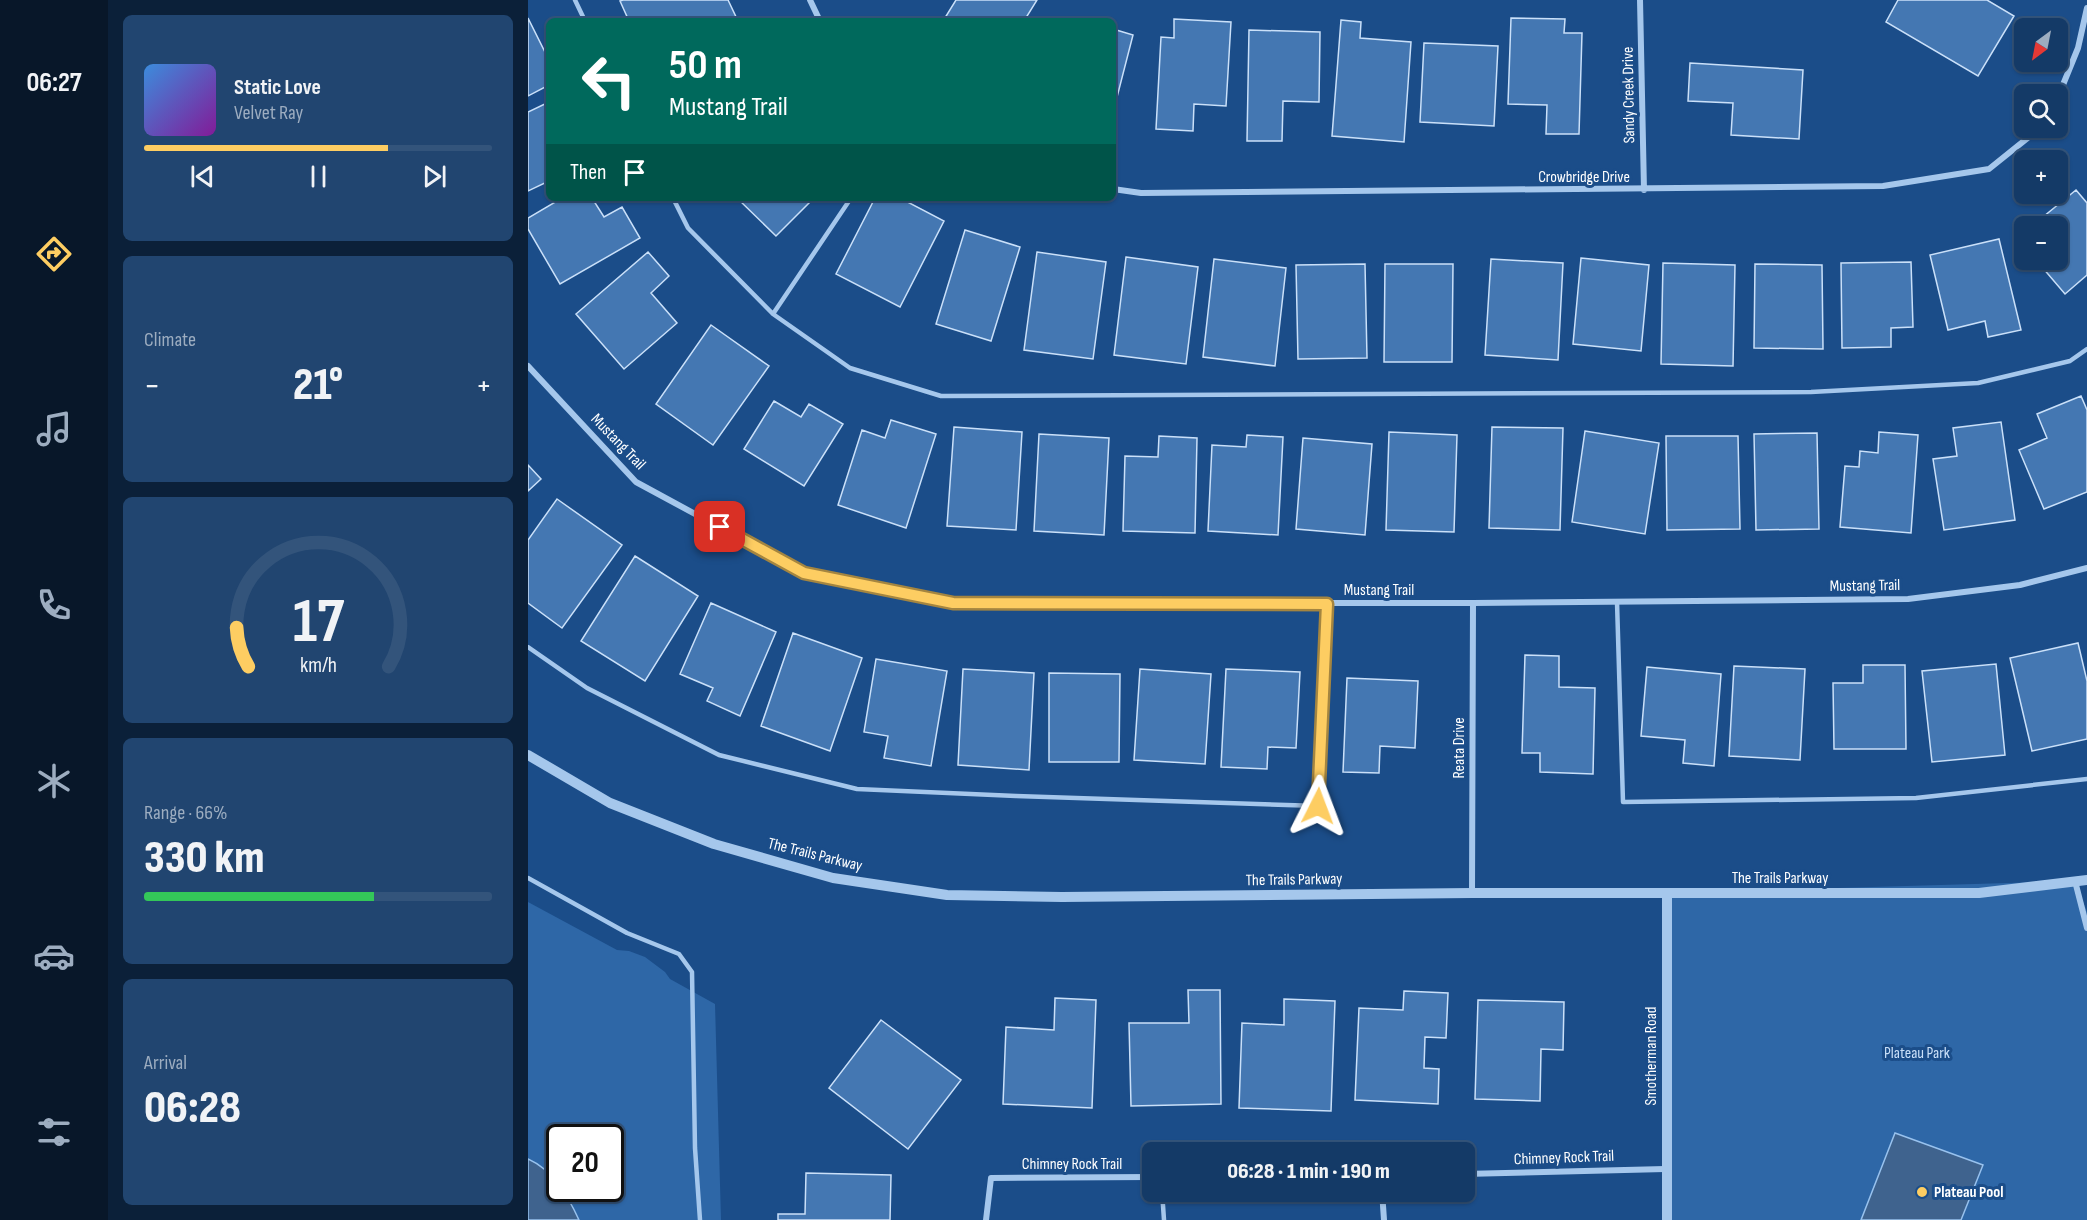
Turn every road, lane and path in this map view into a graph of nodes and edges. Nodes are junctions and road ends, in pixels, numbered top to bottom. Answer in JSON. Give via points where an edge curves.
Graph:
{"nodes":[{"id":1,"x":575,"y":0,"type":"edge"},
{"id":2,"x":810,"y":0,"type":"edge"},
{"id":3,"x":1640,"y":0,"type":"edge"},
{"id":4,"x":2087,"y":8,"type":"edge"},
{"id":5,"x":584,"y":18,"type":"edge"},
{"id":6,"x":819,"y":18,"type":"edge"},
{"id":7,"x":2063,"y":84,"type":"edge"},
{"id":8,"x":2027,"y":138,"type":"edge"},
{"id":9,"x":1116,"y":190,"type":"edge"},
{"id":10,"x":1644,"y":190,"type":"junction"},
{"id":11,"x":674,"y":201,"type":"edge"},
{"id":12,"x":849,"y":201,"type":"edge"},
{"id":13,"x":773,"y":314,"type":"junction"},
{"id":14,"x":2087,"y":349,"type":"edge"},
{"id":15,"x":528,"y":366,"type":"edge"},
{"id":16,"x":2087,"y":568,"type":"edge"},
{"id":17,"x":1617,"y":602,"type":"junction"},
{"id":18,"x":1473,"y":603,"type":"junction"},
{"id":19,"x":1327,"y":604,"type":"junction"},
{"id":20,"x":528,"y":647,"type":"edge"},
{"id":21,"x":528,"y":755,"type":"edge"},
{"id":22,"x":2087,"y":778,"type":"edge"},
{"id":23,"x":528,"y":878,"type":"edge"},
{"id":24,"x":2087,"y":880,"type":"edge"},
{"id":25,"x":2075,"y":881,"type":"junction"},
{"id":26,"x":1472,"y":893,"type":"junction"},
{"id":27,"x":1667,"y":893,"type":"junction"},
{"id":28,"x":2087,"y":928,"type":"edge"},
{"id":29,"x":1665,"y":1169,"type":"junction"},
{"id":30,"x":1475,"y":1174,"type":"edge"},
{"id":31,"x":1142,"y":1177,"type":"edge"},
{"id":32,"x":1163,"y":1202,"type":"edge"},
{"id":33,"x":1383,"y":1202,"type":"edge"},
{"id":34,"x":700,"y":1220,"type":"edge"},
{"id":35,"x":986,"y":1220,"type":"edge"},
{"id":36,"x":1164,"y":1220,"type":"edge"},
{"id":37,"x":1384,"y":1220,"type":"edge"},
{"id":38,"x":1667,"y":1220,"type":"edge"}],
"edges":[{"from":1,"to":5,"type":"lane"},
{"from":2,"to":6,"type":"street"},
{"from":3,"to":10,"type":"street","name":"Sandy Creek Drive"},
{"from":4,"to":7,"type":"street","via":[[2078,48]]},
{"from":8,"to":10,"type":"street","name":"Crowbridge Drive","via":[[1989,168],[1883,186]]},
{"from":9,"to":10,"type":"street","name":"Crowbridge Drive","via":[[1141,194]]},
{"from":11,"to":13,"type":"lane","via":[[688,228]]},
{"from":12,"to":13,"type":"lane"},
{"from":13,"to":14,"type":"lane","via":[[850,369],[940,396],[1811,392],[1978,382],[2070,361]]},
{"from":15,"to":19,"type":"street","name":"Mustang Trail","via":[[636,482],[804,573],[953,603]]},
{"from":16,"to":17,"type":"street","name":"Mustang Trail","via":[[2020,585],[1908,599]]},
{"from":17,"to":18,"type":"street","name":"Mustang Trail"},
{"from":17,"to":22,"type":"lane","via":[[1623,802],[1916,798]]},
{"from":18,"to":19,"type":"street","name":"Mustang Trail"},
{"from":18,"to":26,"type":"street","name":"Reata Drive"},
{"from":19,"to":20,"type":"lane","via":[[1318,806],[857,789],[719,755],[586,688]]},
{"from":21,"to":26,"type":"street","name":"The Trails Parkway","via":[[610,803],[714,844],[856,882],[959,895],[1062,897]]},
{"from":23,"to":34,"type":"lane","via":[[627,933],[679,954],[692,972]]},
{"from":24,"to":25,"type":"street","name":"The Trails Parkway"},
{"from":25,"to":27,"type":"street","name":"The Trails Parkway","via":[[1979,893]]},
{"from":25,"to":28,"type":"street"},
{"from":26,"to":27,"type":"street","name":"The Trails Parkway"},
{"from":27,"to":29,"type":"street","name":"Smotherman Road"},
{"from":29,"to":30,"type":"street","name":"Chimney Rock Trail"},
{"from":29,"to":38,"type":"street","name":"Smotherman Road"},
{"from":31,"to":35,"type":"street","name":"Chimney Rock Trail","via":[[991,1178]]},
{"from":32,"to":36,"type":"lane"},
{"from":33,"to":37,"type":"street"}]}
